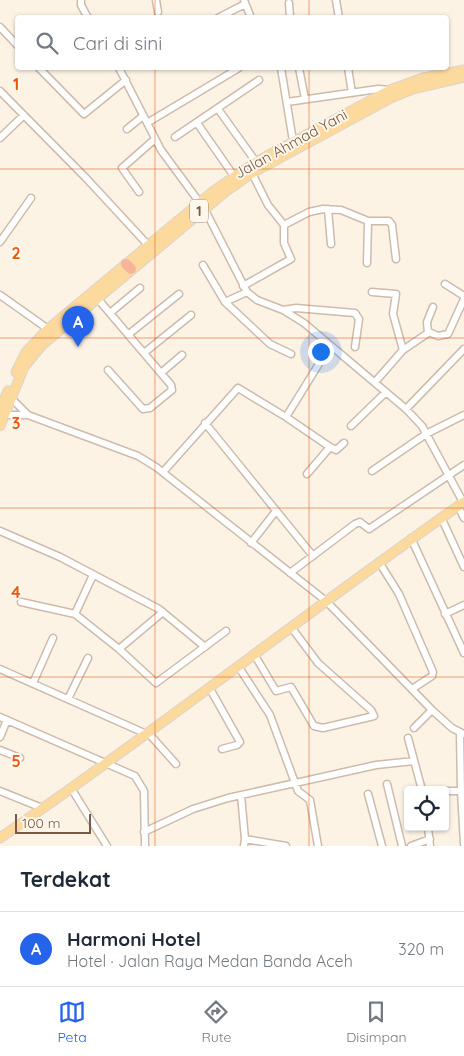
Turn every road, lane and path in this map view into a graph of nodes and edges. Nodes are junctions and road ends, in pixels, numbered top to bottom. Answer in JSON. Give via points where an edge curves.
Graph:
{"nodes":[{"id":1,"x":81,"y":0,"type":"edge"},
{"id":2,"x":156,"y":0,"type":"edge"},
{"id":3,"x":336,"y":0,"type":"edge"},
{"id":4,"x":245,"y":2,"type":"edge"},
{"id":5,"x":289,"y":4,"type":"dead end"},
{"id":6,"x":158,"y":12,"type":"dead end"},
{"id":7,"x":86,"y":15,"type":"edge"},
{"id":8,"x":223,"y":15,"type":"edge"},
{"id":9,"x":250,"y":15,"type":"edge"},
{"id":10,"x":290,"y":15,"type":"edge"},
{"id":11,"x":338,"y":15,"type":"edge"},
{"id":12,"x":0,"y":27,"type":"edge"},
{"id":13,"x":15,"y":43,"type":"edge"},
{"id":14,"x":41,"y":70,"type":"edge"},
{"id":15,"x":120,"y":70,"type":"edge"},
{"id":16,"x":236,"y":70,"type":"edge"},
{"id":17,"x":281,"y":70,"type":"edge"},
{"id":18,"x":299,"y":70,"type":"edge"},
{"id":19,"x":348,"y":70,"type":"edge"},
{"id":20,"x":464,"y":70,"type":"edge"},
{"id":21,"x":464,"y":78,"type":"edge"},
{"id":22,"x":126,"y":80,"type":"junction"},
{"id":23,"x":259,"y":80,"type":"dead end"},
{"id":24,"x":390,"y":90,"type":"junction"},
{"id":25,"x":0,"y":91,"type":"edge"},
{"id":26,"x":352,"y":93,"type":"junction"},
{"id":27,"x":304,"y":99,"type":"junction"},
{"id":28,"x":287,"y":102,"type":"junction"},
{"id":29,"x":218,"y":109,"type":"junction"},
{"id":30,"x":24,"y":115,"type":"junction"},
{"id":31,"x":143,"y":116,"type":"junction"},
{"id":32,"x":147,"y":123,"type":"junction"},
{"id":33,"x":197,"y":123,"type":"junction"},
{"id":34,"x":127,"y":129,"type":"dead end"},
{"id":35,"x":175,"y":137,"type":"dead end"},
{"id":36,"x":0,"y":138,"type":"edge"},
{"id":37,"x":155,"y":139,"type":"junction"},
{"id":38,"x":293,"y":141,"type":"junction"},
{"id":39,"x":256,"y":162,"type":"junction"},
{"id":40,"x":252,"y":173,"type":"junction"},
{"id":41,"x":236,"y":179,"type":"junction"},
{"id":42,"x":139,"y":192,"type":"dead end"},
{"id":43,"x":31,"y":198,"type":"dead end"},
{"id":44,"x":202,"y":205,"type":"junction"},
{"id":45,"x":328,"y":209,"type":"junction"},
{"id":46,"x":368,"y":221,"type":"junction"},
{"id":47,"x":284,"y":225,"type":"junction"},
{"id":48,"x":0,"y":242,"type":"edge"},
{"id":49,"x":331,"y":244,"type":"dead end"},
{"id":50,"x":148,"y":245,"type":"junction"},
{"id":51,"x":396,"y":259,"type":"dead end"},
{"id":52,"x":367,"y":263,"type":"dead end"},
{"id":53,"x":203,"y":265,"type":"dead end"},
{"id":54,"x":128,"y":267,"type":"junction"},
{"id":55,"x":446,"y":284,"type":"dead end"},
{"id":56,"x":140,"y":288,"type":"dead end"},
{"id":57,"x":245,"y":289,"type":"junction"},
{"id":58,"x":372,"y":292,"type":"dead end"},
{"id":59,"x":179,"y":294,"type":"dead end"},
{"id":60,"x":0,"y":295,"type":"edge"},
{"id":61,"x":97,"y":298,"type":"junction"},
{"id":62,"x":464,"y":298,"type":"edge"},
{"id":63,"x":225,"y":302,"type":"junction"},
{"id":64,"x":433,"y":307,"type":"dead end"},
{"id":65,"x":282,"y":310,"type":"junction"},
{"id":66,"x":110,"y":313,"type":"junction"},
{"id":67,"x":191,"y":315,"type":"dead end"},
{"id":68,"x":48,"y":329,"type":"junction"},
{"id":69,"x":429,"y":332,"type":"junction"},
{"id":70,"x":129,"y":334,"type":"junction"},
{"id":71,"x":330,"y":346,"type":"junction"},
{"id":72,"x":355,"y":347,"type":"dead end"},
{"id":73,"x":464,"y":349,"type":"edge"},
{"id":74,"x":403,"y":350,"type":"junction"},
{"id":75,"x":144,"y":353,"type":"junction"},
{"id":76,"x":291,"y":354,"type":"dead end"},
{"id":77,"x":182,"y":356,"type":"dead end"},
{"id":78,"x":108,"y":370,"type":"dead end"},
{"id":79,"x":161,"y":373,"type":"junction"},
{"id":80,"x":375,"y":382,"type":"junction"},
{"id":81,"x":386,"y":392,"type":"junction"},
{"id":82,"x":4,"y":405,"type":"edge"},
{"id":83,"x":406,"y":409,"type":"junction"},
{"id":84,"x":28,"y":415,"type":"junction"},
{"id":85,"x":464,"y":415,"type":"edge"},
{"id":86,"x":286,"y":417,"type":"junction"},
{"id":87,"x":204,"y":423,"type":"junction"},
{"id":88,"x":0,"y":426,"type":"edge"},
{"id":89,"x":351,"y":426,"type":"dead end"},
{"id":90,"x":426,"y":434,"type":"junction"},
{"id":91,"x":344,"y":443,"type":"dead end"},
{"id":92,"x":330,"y":447,"type":"junction"},
{"id":93,"x":464,"y":465,"type":"edge"},
{"id":94,"x":372,"y":471,"type":"dead end"},
{"id":95,"x":163,"y":472,"type":"junction"},
{"id":96,"x":306,"y":474,"type":"dead end"},
{"id":97,"x":447,"y":474,"type":"junction"},
{"id":98,"x":462,"y":503,"type":"edge"},
{"id":99,"x":276,"y":511,"type":"junction"},
{"id":100,"x":441,"y":517,"type":"junction"},
{"id":101,"x":464,"y":518,"type":"edge"},
{"id":102,"x":0,"y":531,"type":"edge"},
{"id":103,"x":410,"y":538,"type":"junction"},
{"id":104,"x":251,"y":543,"type":"junction"},
{"id":105,"x":313,"y":556,"type":"junction"},
{"id":106,"x":379,"y":562,"type":"junction"},
{"id":107,"x":464,"y":567,"type":"edge"},
{"id":108,"x":290,"y":573,"type":"junction"},
{"id":109,"x":93,"y":575,"type":"junction"},
{"id":110,"x":326,"y":601,"type":"junction"},
{"id":111,"x":21,"y":602,"type":"dead end"},
{"id":112,"x":464,"y":605,"type":"edge"},
{"id":113,"x":163,"y":612,"type":"junction"},
{"id":114,"x":75,"y":614,"type":"junction"},
{"id":115,"x":445,"y":614,"type":"junction"},
{"id":116,"x":291,"y":627,"type":"junction"},
{"id":117,"x":226,"y":631,"type":"dead end"},
{"id":118,"x":53,"y":638,"type":"dead end"},
{"id":119,"x":205,"y":647,"type":"junction"},
{"id":120,"x":119,"y":649,"type":"junction"},
{"id":121,"x":464,"y":653,"type":"edge"},
{"id":122,"x":254,"y":654,"type":"junction"},
{"id":123,"x":88,"y":658,"type":"dead end"},
{"id":124,"x":238,"y":666,"type":"junction"},
{"id":125,"x":0,"y":669,"type":"edge"},
{"id":126,"x":33,"y":683,"type":"junction"},
{"id":127,"x":209,"y":686,"type":"junction"},
{"id":128,"x":412,"y":689,"type":"junction"},
{"id":129,"x":68,"y":699,"type":"junction"},
{"id":130,"x":432,"y":710,"type":"junction"},
{"id":131,"x":3,"y":718,"type":"edge"},
{"id":132,"x":414,"y":728,"type":"dead end"},
{"id":133,"x":146,"y":734,"type":"junction"},
{"id":134,"x":462,"y":734,"type":"edge"},
{"id":135,"x":0,"y":737,"type":"edge"},
{"id":136,"x":408,"y":738,"type":"dead end"},
{"id":137,"x":222,"y":749,"type":"dead end"},
{"id":138,"x":0,"y":750,"type":"edge"},
{"id":139,"x":20,"y":758,"type":"dead end"},
{"id":140,"x":414,"y":761,"type":"junction"},
{"id":141,"x":105,"y":764,"type":"junction"},
{"id":142,"x":176,"y":764,"type":"dead end"},
{"id":143,"x":294,"y":782,"type":"junction"},
{"id":144,"x":387,"y":784,"type":"dead end"},
{"id":145,"x":421,"y":786,"type":"edge"},
{"id":146,"x":71,"y":788,"type":"junction"},
{"id":147,"x":0,"y":791,"type":"edge"},
{"id":148,"x":449,"y":791,"type":"edge"},
{"id":149,"x":461,"y":791,"type":"junction"},
{"id":150,"x":368,"y":794,"type":"dead end"},
{"id":151,"x":241,"y":795,"type":"junction"},
{"id":152,"x":42,"y":808,"type":"junction"},
{"id":153,"x":144,"y":832,"type":"junction"},
{"id":154,"x":1,"y":835,"type":"edge"},
{"id":155,"x":246,"y":838,"type":"junction"},
{"id":156,"x":430,"y":843,"type":"edge"},
{"id":157,"x":464,"y":844,"type":"edge"},
{"id":158,"x":107,"y":846,"type":"edge"},
{"id":159,"x":145,"y":846,"type":"edge"},
{"id":160,"x":244,"y":846,"type":"edge"},
{"id":161,"x":286,"y":846,"type":"edge"},
{"id":162,"x":318,"y":846,"type":"edge"},
{"id":163,"x":382,"y":846,"type":"edge"},
{"id":164,"x":402,"y":846,"type":"edge"},
{"id":165,"x":411,"y":846,"type":"edge"}],
"edges":[{"from":1,"to":7,"type":"street"},
{"from":2,"to":6,"type":"street"},
{"from":3,"to":11,"type":"street"},
{"from":4,"to":8,"type":"street"},
{"from":4,"to":9,"type":"street"},
{"from":5,"to":10,"type":"street"},
{"from":12,"to":13,"type":"street"},
{"from":14,"to":22,"type":"street","via":[[84,114]]},
{"from":15,"to":22,"type":"street"},
{"from":16,"to":32,"type":"street"},
{"from":17,"to":28,"type":"street"},
{"from":18,"to":27,"type":"street"},
{"from":19,"to":26,"type":"street"},
{"from":20,"to":24,"type":"main road","name":"Jalan Ahmad Yani","number":"1","via":[[424,78]]},
{"from":21,"to":40,"type":"main road","number":"1","via":[[391,98]]},
{"from":22,"to":31,"type":"street"},
{"from":23,"to":29,"type":"street"},
{"from":24,"to":26,"type":"street"},
{"from":24,"to":38,"type":"main road","name":"Jalan Ahmad Yani","number":"1"},
{"from":25,"to":30,"type":"street"},
{"from":26,"to":27,"type":"street"},
{"from":27,"to":28,"type":"street"},
{"from":28,"to":38,"type":"street"},
{"from":29,"to":33,"type":"street"},
{"from":29,"to":39,"type":"street"},
{"from":30,"to":36,"type":"street"},
{"from":30,"to":50,"type":"street"},
{"from":31,"to":32,"type":"street"},
{"from":31,"to":34,"type":"street"},
{"from":32,"to":37,"type":"street"},
{"from":33,"to":35,"type":"street"},
{"from":33,"to":41,"type":"street"},
{"from":37,"to":42,"type":"street","via":[[122,168]]},
{"from":37,"to":44,"type":"street"},
{"from":38,"to":39,"type":"main road","name":"Jalan Ahmad Yani","number":"1"},
{"from":39,"to":41,"type":"main road","name":"Jalan Ahmad Yani","number":"1"},
{"from":40,"to":41,"type":"main road","number":"1"},
{"from":40,"to":47,"type":"street","via":[[268,205]]},
{"from":41,"to":44,"type":"main road","name":"Jalan Ahmad Yani","number":"1"},
{"from":43,"to":48,"type":"street"},
{"from":44,"to":50,"type":"main road","name":"Jalan Ahmad Yani","number":"1"},
{"from":44,"to":54,"type":"main road","number":"1"},
{"from":44,"to":57,"type":"street"},
{"from":45,"to":46,"type":"street","via":[[341,210]]},
{"from":45,"to":47,"type":"street","via":[[309,212]]},
{"from":45,"to":49,"type":"street"},
{"from":46,"to":51,"type":"street","via":[[391,223]]},
{"from":46,"to":52,"type":"street"},
{"from":47,"to":57,"type":"street","via":[[284,243],[291,259]]},
{"from":50,"to":54,"type":"main road","name":"Jalan Ahmad Yani","number":"1"},
{"from":53,"to":63,"type":"street"},
{"from":54,"to":61,"type":"main road","number":"1"},
{"from":54,"to":68,"type":"main road","name":"Jalan Ahmad Yani","number":"1"},
{"from":55,"to":62,"type":"street"},
{"from":56,"to":66,"type":"street"},
{"from":57,"to":63,"type":"street"},
{"from":57,"to":65,"type":"street","via":[[257,300]]},
{"from":58,"to":74,"type":"street","via":[[396,294],[393,314]]},
{"from":59,"to":70,"type":"street"},
{"from":60,"to":68,"type":"street"},
{"from":61,"to":66,"type":"street"},
{"from":61,"to":82,"type":"main road","number":"1","via":[[35,352]]},
{"from":62,"to":69,"type":"street","via":[[448,334],[438,336]]},
{"from":63,"to":76,"type":"street","via":[[270,344]]},
{"from":64,"to":69,"type":"street","via":[[427,322]]},
{"from":65,"to":71,"type":"street"},
{"from":65,"to":72,"type":"street","via":[[296,308],[355,313],[360,319]]},
{"from":66,"to":70,"type":"street"},
{"from":67,"to":75,"type":"street"},
{"from":68,"to":82,"type":"main road","name":"Jalan Ahmad Yani","number":"1","via":[[22,358]]},
{"from":69,"to":74,"type":"street"},
{"from":70,"to":75,"type":"street"},
{"from":71,"to":80,"type":"street"},
{"from":71,"to":86,"type":"street"},
{"from":73,"to":83,"type":"street"},
{"from":74,"to":80,"type":"street"},
{"from":75,"to":79,"type":"street"},
{"from":77,"to":79,"type":"street"},
{"from":78,"to":79,"type":"street","via":[[136,404],[146,410],[172,390]]},
{"from":80,"to":81,"type":"street"},
{"from":81,"to":83,"type":"street"},
{"from":81,"to":89,"type":"street"},
{"from":82,"to":84,"type":"street"},
{"from":82,"to":84,"type":"street"},
{"from":82,"to":88,"type":"main road","number":"1"},
{"from":83,"to":90,"type":"street"},
{"from":84,"to":95,"type":"street","via":[[138,456]]},
{"from":85,"to":90,"type":"street"},
{"from":86,"to":87,"type":"street","via":[[238,388]]},
{"from":86,"to":92,"type":"street"},
{"from":87,"to":95,"type":"street"},
{"from":87,"to":99,"type":"street"},
{"from":90,"to":94,"type":"street"},
{"from":90,"to":97,"type":"street"},
{"from":91,"to":92,"type":"street","via":[[336,450]]},
{"from":92,"to":96,"type":"street"},
{"from":93,"to":97,"type":"street"},
{"from":95,"to":104,"type":"street"},
{"from":97,"to":98,"type":"street"},
{"from":97,"to":105,"type":"street","via":[[369,529],[359,522]]},
{"from":98,"to":100,"type":"main road"},
{"from":98,"to":101,"type":"street"},
{"from":99,"to":104,"type":"street"},
{"from":99,"to":105,"type":"street"},
{"from":100,"to":103,"type":"main road"},
{"from":100,"to":107,"type":"street"},
{"from":102,"to":109,"type":"street","via":[[44,549]]},
{"from":103,"to":106,"type":"main road"},
{"from":103,"to":115,"type":"street"},
{"from":104,"to":108,"type":"street"},
{"from":105,"to":108,"type":"street"},
{"from":106,"to":110,"type":"main road"},
{"from":106,"to":128,"type":"street","via":[[399,594],[433,672]]},
{"from":108,"to":110,"type":"street"},
{"from":109,"to":113,"type":"street"},
{"from":109,"to":114,"type":"street"},
{"from":110,"to":116,"type":"main road"},
{"from":110,"to":128,"type":"street"},
{"from":111,"to":114,"type":"street"},
{"from":112,"to":115,"type":"street"},
{"from":113,"to":119,"type":"street"},
{"from":113,"to":120,"type":"street"},
{"from":114,"to":120,"type":"street"},
{"from":115,"to":121,"type":"street"},
{"from":116,"to":122,"type":"main road"},
{"from":116,"to":122,"type":"street","via":[[311,655],[374,716],[323,728],[314,726],[291,687],[276,691]]},
{"from":117,"to":119,"type":"street"},
{"from":118,"to":126,"type":"street"},
{"from":119,"to":120,"type":"street","via":[[156,683]]},
{"from":122,"to":124,"type":"main road"},
{"from":123,"to":129,"type":"street"},
{"from":124,"to":127,"type":"main road"},
{"from":124,"to":143,"type":"street","via":[[270,715]]},
{"from":125,"to":126,"type":"street"},
{"from":126,"to":129,"type":"street"},
{"from":127,"to":133,"type":"main road"},
{"from":127,"to":137,"type":"street","via":[[240,742]]},
{"from":128,"to":130,"type":"street"},
{"from":129,"to":133,"type":"street"},
{"from":130,"to":132,"type":"street"},
{"from":130,"to":134,"type":"street"},
{"from":131,"to":135,"type":"street"},
{"from":131,"to":141,"type":"street"},
{"from":133,"to":141,"type":"main road"},
{"from":133,"to":142,"type":"street","via":[[156,739]]},
{"from":134,"to":149,"type":"street"},
{"from":136,"to":140,"type":"street"},
{"from":138,"to":139,"type":"street"},
{"from":140,"to":143,"type":"street","via":[[376,765]]},
{"from":140,"to":145,"type":"street"},
{"from":141,"to":146,"type":"main road"},
{"from":141,"to":153,"type":"street","via":[[136,776],[142,785]]},
{"from":143,"to":151,"type":"street"},
{"from":143,"to":162,"type":"street","via":[[299,792],[310,800]]},
{"from":144,"to":164,"type":"street"},
{"from":146,"to":152,"type":"main road"},
{"from":146,"to":158,"type":"street"},
{"from":147,"to":152,"type":"street"},
{"from":148,"to":149,"type":"street"},
{"from":149,"to":157,"type":"street"},
{"from":150,"to":163,"type":"street"},
{"from":151,"to":153,"type":"street","via":[[205,805]]},
{"from":151,"to":155,"type":"street"},
{"from":152,"to":154,"type":"main road"},
{"from":153,"to":159,"type":"street"},
{"from":155,"to":160,"type":"street"},
{"from":155,"to":161,"type":"street"},
{"from":156,"to":165,"type":"street"}]}
